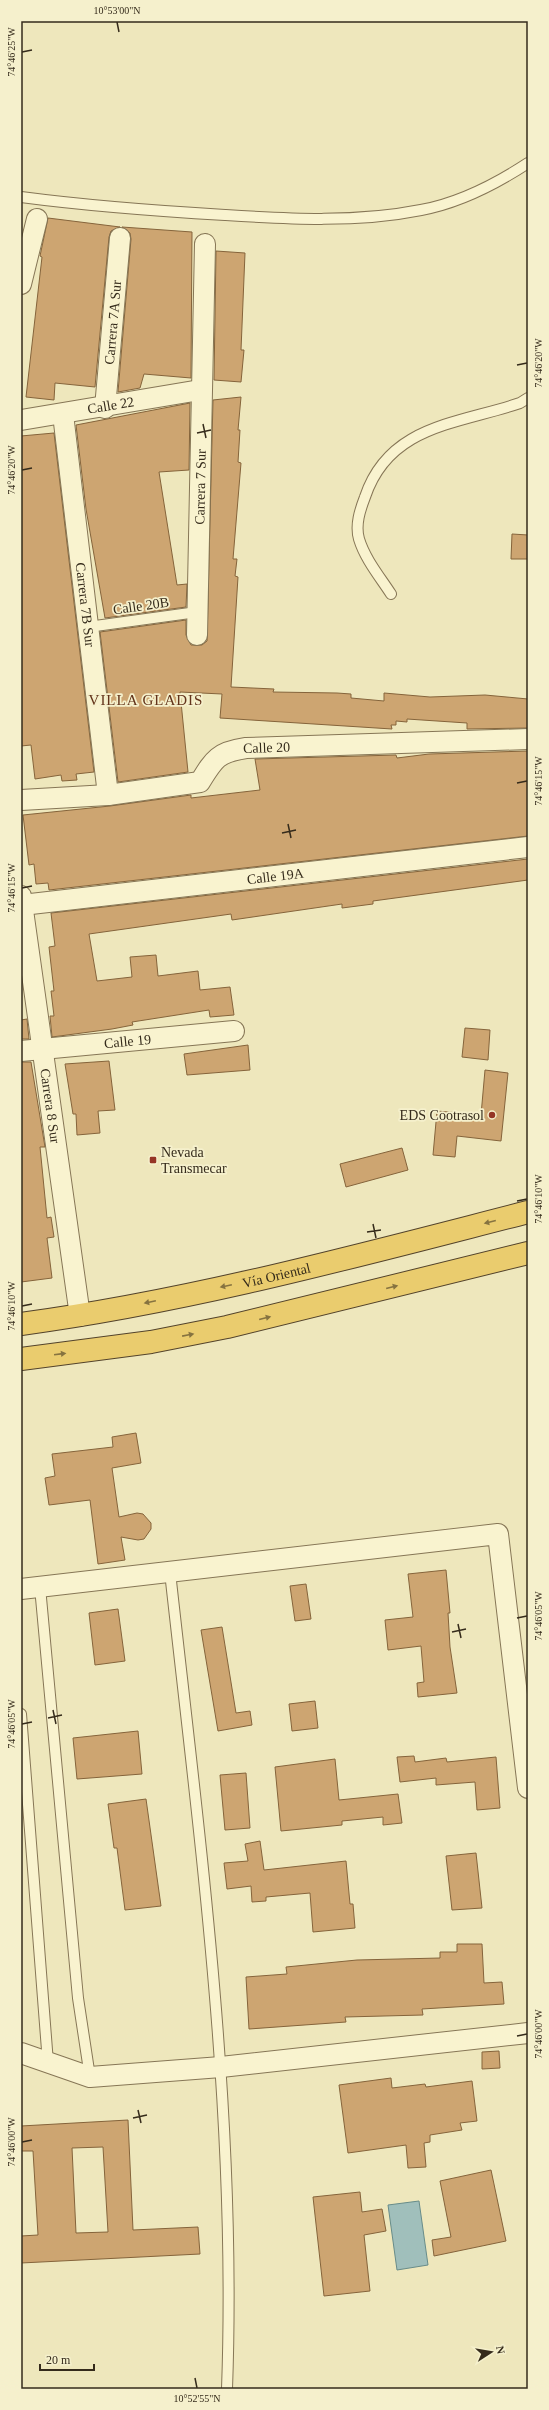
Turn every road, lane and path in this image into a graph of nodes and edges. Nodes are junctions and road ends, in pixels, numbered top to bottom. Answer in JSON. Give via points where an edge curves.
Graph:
{"nodes":[{"id":1,"x":528,"y":163,"type":"edge"},
{"id":2,"x":21,"y":197,"type":"edge"},
{"id":3,"x":37,"y":219,"type":"dead end"},
{"id":4,"x":120,"y":238,"type":"dead end"},
{"id":5,"x":205,"y":244,"type":"dead end"},
{"id":6,"x":23,"y":272,"type":"edge"},
{"id":7,"x":200,"y":390,"type":"junction"},
{"id":8,"x":528,"y":398,"type":"edge"},
{"id":9,"x":105,"y":408,"type":"junction"},
{"id":10,"x":63,"y":414,"type":"junction"},
{"id":11,"x":21,"y":420,"type":"edge"},
{"id":12,"x":391,"y":594,"type":"dead end"},
{"id":13,"x":197,"y":612,"type":"junction"},
{"id":14,"x":88,"y":627,"type":"junction"},
{"id":15,"x":197,"y":635,"type":"dead end"},
{"id":16,"x":528,"y":739,"type":"edge"},
{"id":17,"x":108,"y":795,"type":"junction"},
{"id":18,"x":21,"y":800,"type":"edge"},
{"id":19,"x":528,"y":847,"type":"edge"},
{"id":20,"x":22,"y":900,"type":"edge"},
{"id":21,"x":234,"y":1031,"type":"dead end"},
{"id":22,"x":44,"y":1049,"type":"junction"},
{"id":23,"x":21,"y":1051,"type":"edge"},
{"id":24,"x":528,"y":1212,"type":"edge"},
{"id":25,"x":528,"y":1253,"type":"edge"},
{"id":26,"x":80,"y":1316,"type":"junction"},
{"id":27,"x":21,"y":1324,"type":"edge"},
{"id":28,"x":21,"y":1358,"type":"edge"},
{"id":29,"x":170,"y":1572,"type":"junction"},
{"id":30,"x":31,"y":1588,"type":"edge"},
{"id":31,"x":21,"y":1714,"type":"edge"},
{"id":32,"x":528,"y":1788,"type":"edge"},
{"id":33,"x":528,"y":2033,"type":"edge"},
{"id":34,"x":21,"y":2052,"type":"edge"},
{"id":35,"x":48,"y":2063,"type":"junction"},
{"id":36,"x":221,"y":2067,"type":"junction"},
{"id":37,"x":90,"y":2077,"type":"junction"},
{"id":38,"x":227,"y":2389,"type":"edge"}],
"edges":[{"from":1,"to":2,"type":"lane","via":[[508,176],[453,202],[422,210],[348,220],[143,210]]},
{"from":3,"to":6,"type":"street"},
{"from":4,"to":9,"type":"street","name":"Carrera 7A Sur"},
{"from":5,"to":7,"type":"street","name":"Carrera 7 Sur"},
{"from":7,"to":9,"type":"street","name":"Calle 22"},
{"from":7,"to":13,"type":"street","name":"Carrera 7 Sur"},
{"from":8,"to":12,"type":"lane","via":[[520,403],[464,418],[417,436],[385,459],[368,488],[360,511],[358,537],[362,548]]},
{"from":9,"to":10,"type":"street","name":"Calle 22"},
{"from":10,"to":11,"type":"street","name":"Calle 22"},
{"from":10,"to":14,"type":"street","name":"Carrera 7B Sur"},
{"from":13,"to":14,"type":"lane","name":"Calle 20B"},
{"from":13,"to":15,"type":"street","name":"Carrera 7 Sur"},
{"from":14,"to":17,"type":"street","name":"Carrera 7B Sur"},
{"from":16,"to":17,"type":"street","name":"Calle 20","via":[[231,750],[216,756],[200,782]]},
{"from":17,"to":18,"type":"street","name":"Calle 20"},
{"from":19,"to":20,"type":"street","name":"Calle 19A"},
{"from":20,"to":22,"type":"street","name":"Carrera 8 Sur"},
{"from":21,"to":22,"type":"street","name":"Calle 19"},
{"from":22,"to":23,"type":"street","name":"Calle 19"},
{"from":22,"to":26,"type":"street","name":"Carrera 8 Sur"},
{"from":24,"to":26,"type":"highway","name":"Vía Oriental","one_way":true,"via":[[308,1268]]},
{"from":28,"to":25,"type":"highway","one_way":true,"via":[[151,1342],[228,1327]]},
{"from":26,"to":27,"type":"highway","name":"Vía Oriental"},
{"from":29,"to":30,"type":"street"},
{"from":29,"to":32,"type":"street","via":[[498,1534]]},
{"from":29,"to":36,"type":"lane","via":[[215,1988]]},
{"from":30,"to":37,"type":"lane","via":[[78,1998]]},
{"from":31,"to":35,"type":"lane"},
{"from":33,"to":36,"type":"street"},
{"from":34,"to":35,"type":"street"},
{"from":35,"to":37,"type":"street"},
{"from":36,"to":37,"type":"street"},
{"from":36,"to":38,"type":"lane","via":[[229,2311]]}]}
